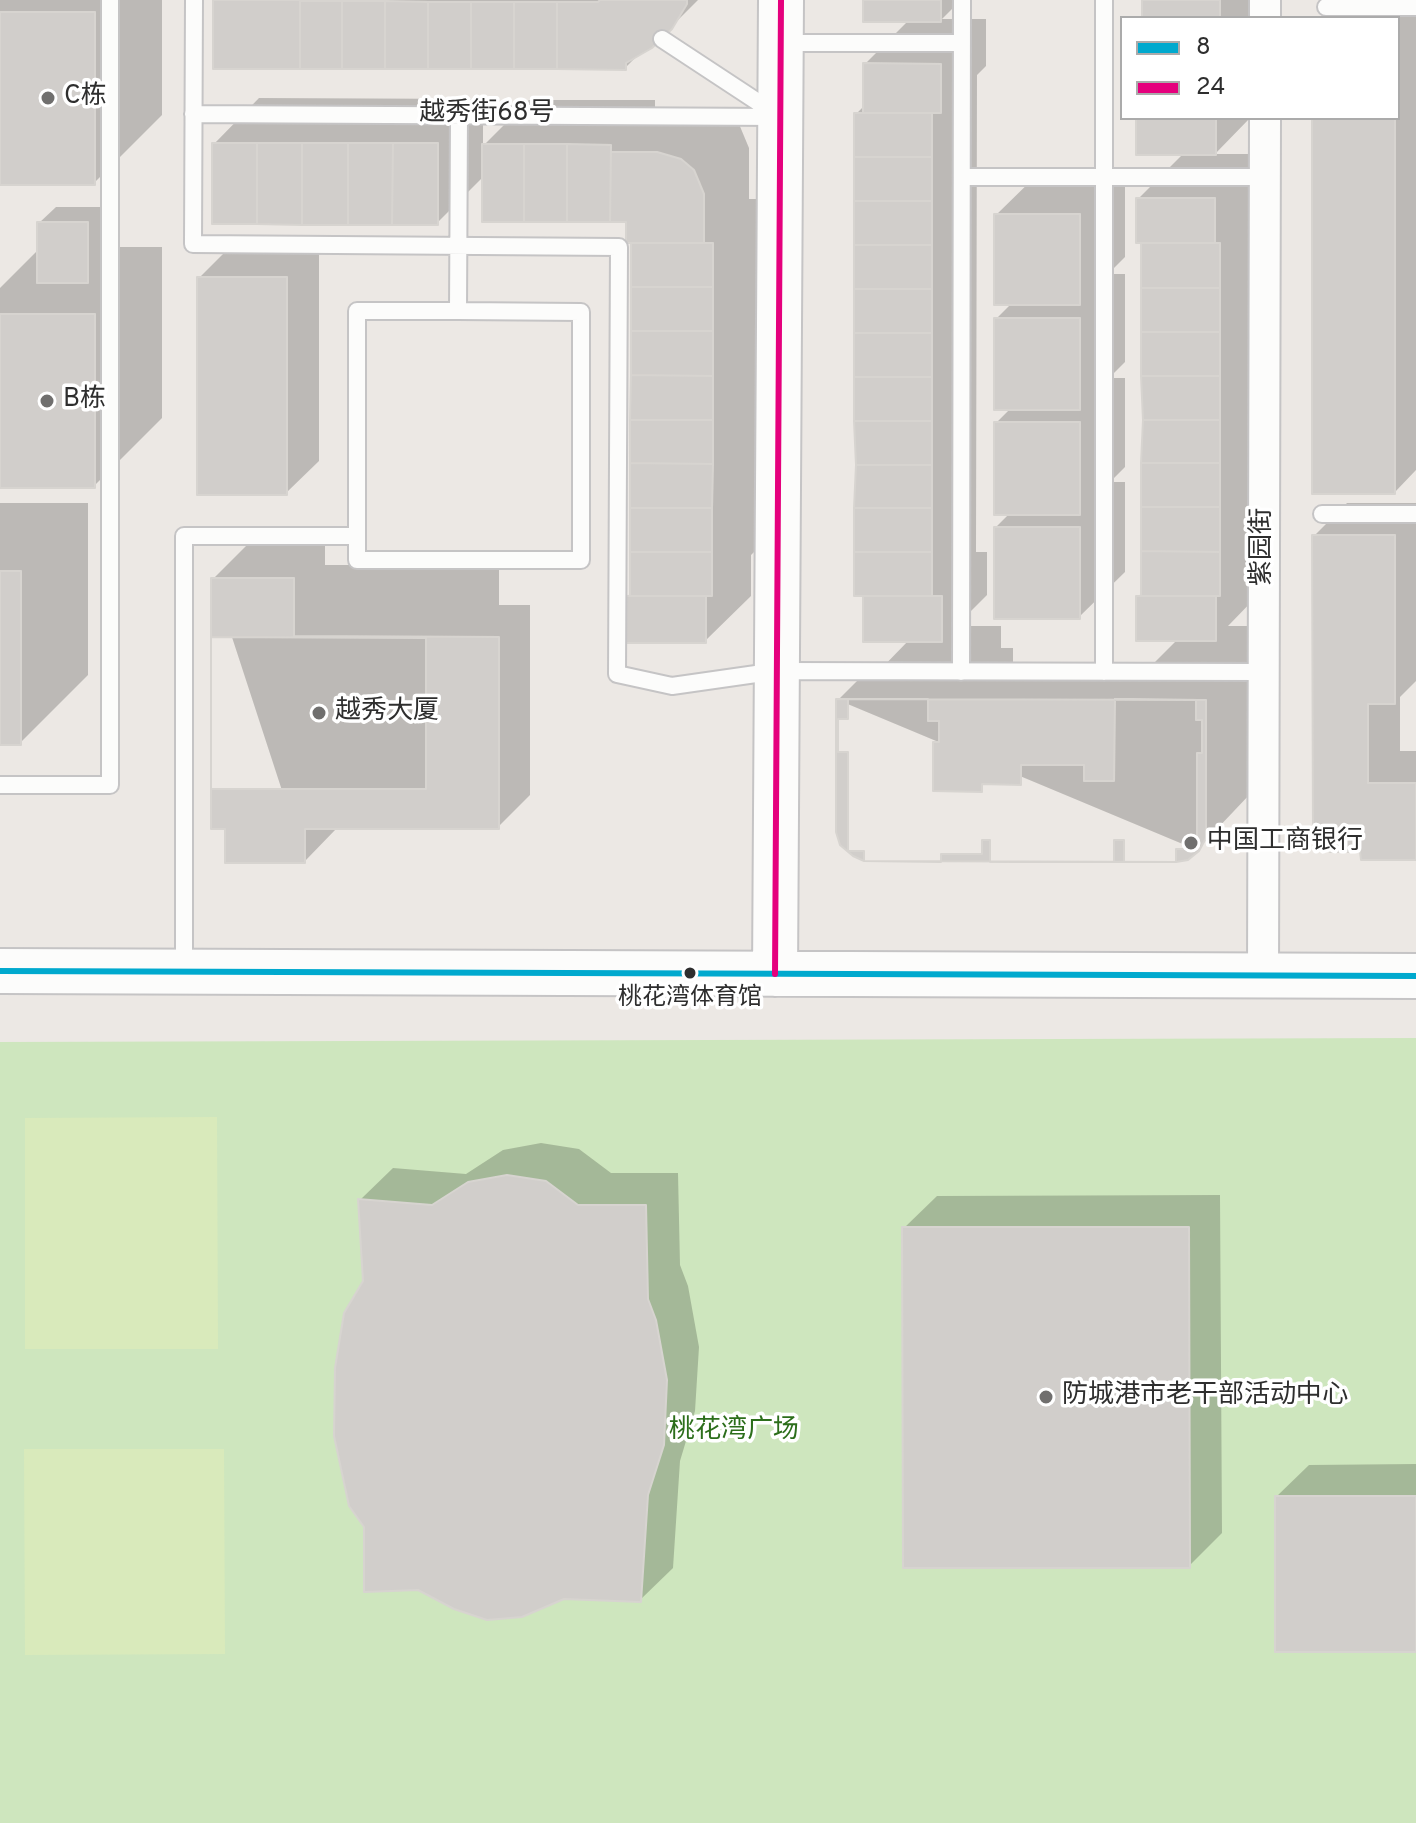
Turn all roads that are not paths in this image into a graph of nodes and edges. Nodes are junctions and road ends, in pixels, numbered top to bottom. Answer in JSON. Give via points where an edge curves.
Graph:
{"nodes":[{"id":1,"x":110,"y":0,"type":"edge"},
{"id":2,"x":194,"y":0,"type":"edge"},
{"id":3,"x":781,"y":0,"type":"edge"},
{"id":4,"x":962,"y":0,"type":"edge"},
{"id":5,"x":1104,"y":0,"type":"edge"},
{"id":6,"x":1326,"y":7,"type":"dead end"},
{"id":7,"x":1416,"y":7,"type":"edge"},
{"id":8,"x":662,"y":39,"type":"dead end"},
{"id":9,"x":781,"y":43,"type":"junction"},
{"id":10,"x":962,"y":43,"type":"junction"},
{"id":11,"x":193,"y":114,"type":"junction"},
{"id":12,"x":459,"y":115,"type":"junction"},
{"id":13,"x":781,"y":117,"type":"junction"},
{"id":14,"x":1265,"y":120,"type":"edge"},
{"id":15,"x":962,"y":177,"type":"junction"},
{"id":16,"x":1104,"y":177,"type":"junction"},
{"id":17,"x":1265,"y":177,"type":"junction"},
{"id":18,"x":458,"y":245,"type":"junction"},
{"id":19,"x":458,"y":311,"type":"junction"},
{"id":20,"x":1322,"y":514,"type":"dead end"},
{"id":21,"x":1416,"y":514,"type":"edge"},
{"id":22,"x":357,"y":536,"type":"junction"},
{"id":23,"x":777,"y":671,"type":"junction"},
{"id":24,"x":961,"y":672,"type":"junction"},
{"id":25,"x":1104,"y":672,"type":"junction"},
{"id":26,"x":1264,"y":672,"type":"junction"},
{"id":27,"x":0,"y":785,"type":"edge"},
{"id":28,"x":0,"y":971,"type":"edge"},
{"id":29,"x":184,"y":971,"type":"junction"},
{"id":30,"x":775,"y":974,"type":"junction"},
{"id":31,"x":1263,"y":976,"type":"junction"},
{"id":32,"x":1416,"y":976,"type":"edge"}],
"edges":[{"from":1,"to":27,"type":"lane","via":[[110,785]]},
{"from":2,"to":11,"type":"lane"},
{"from":3,"to":9,"type":"street"},
{"from":4,"to":10,"type":"lane"},
{"from":5,"to":16,"type":"lane"},
{"from":6,"to":7,"type":"lane"},
{"from":8,"to":13,"type":"lane"},
{"from":9,"to":10,"type":"lane"},
{"from":9,"to":13,"type":"street"},
{"from":10,"to":15,"type":"lane"},
{"from":11,"to":12,"type":"lane","name":"越秀街68号"},
{"from":11,"to":18,"type":"lane","via":[[193,244]]},
{"from":12,"to":13,"type":"lane","name":"越秀街68号"},
{"from":12,"to":18,"type":"lane"},
{"from":13,"to":23,"type":"street"},
{"from":14,"to":17,"type":"street","name":"紫园街"},
{"from":15,"to":16,"type":"lane"},
{"from":15,"to":24,"type":"lane"},
{"from":16,"to":17,"type":"lane"},
{"from":16,"to":25,"type":"lane"},
{"from":17,"to":26,"type":"street","name":"紫园街"},
{"from":18,"to":19,"type":"lane"},
{"from":18,"to":23,"type":"lane","via":[[619,247],[617,674],[672,686]]},
{"from":19,"to":22,"type":"lane","via":[[357,311]]},
{"from":19,"to":22,"type":"lane","via":[[581,312],[581,560],[357,560]]},
{"from":20,"to":21,"type":"lane"},
{"from":22,"to":29,"type":"lane","via":[[184,536]]},
{"from":23,"to":24,"type":"lane"},
{"from":23,"to":30,"type":"street"},
{"from":24,"to":25,"type":"lane"},
{"from":25,"to":26,"type":"lane"},
{"from":26,"to":31,"type":"street","name":"紫园街"},
{"from":28,"to":29,"type":"street"},
{"from":29,"to":30,"type":"street"},
{"from":30,"to":31,"type":"street"},
{"from":31,"to":32,"type":"street"}]}
